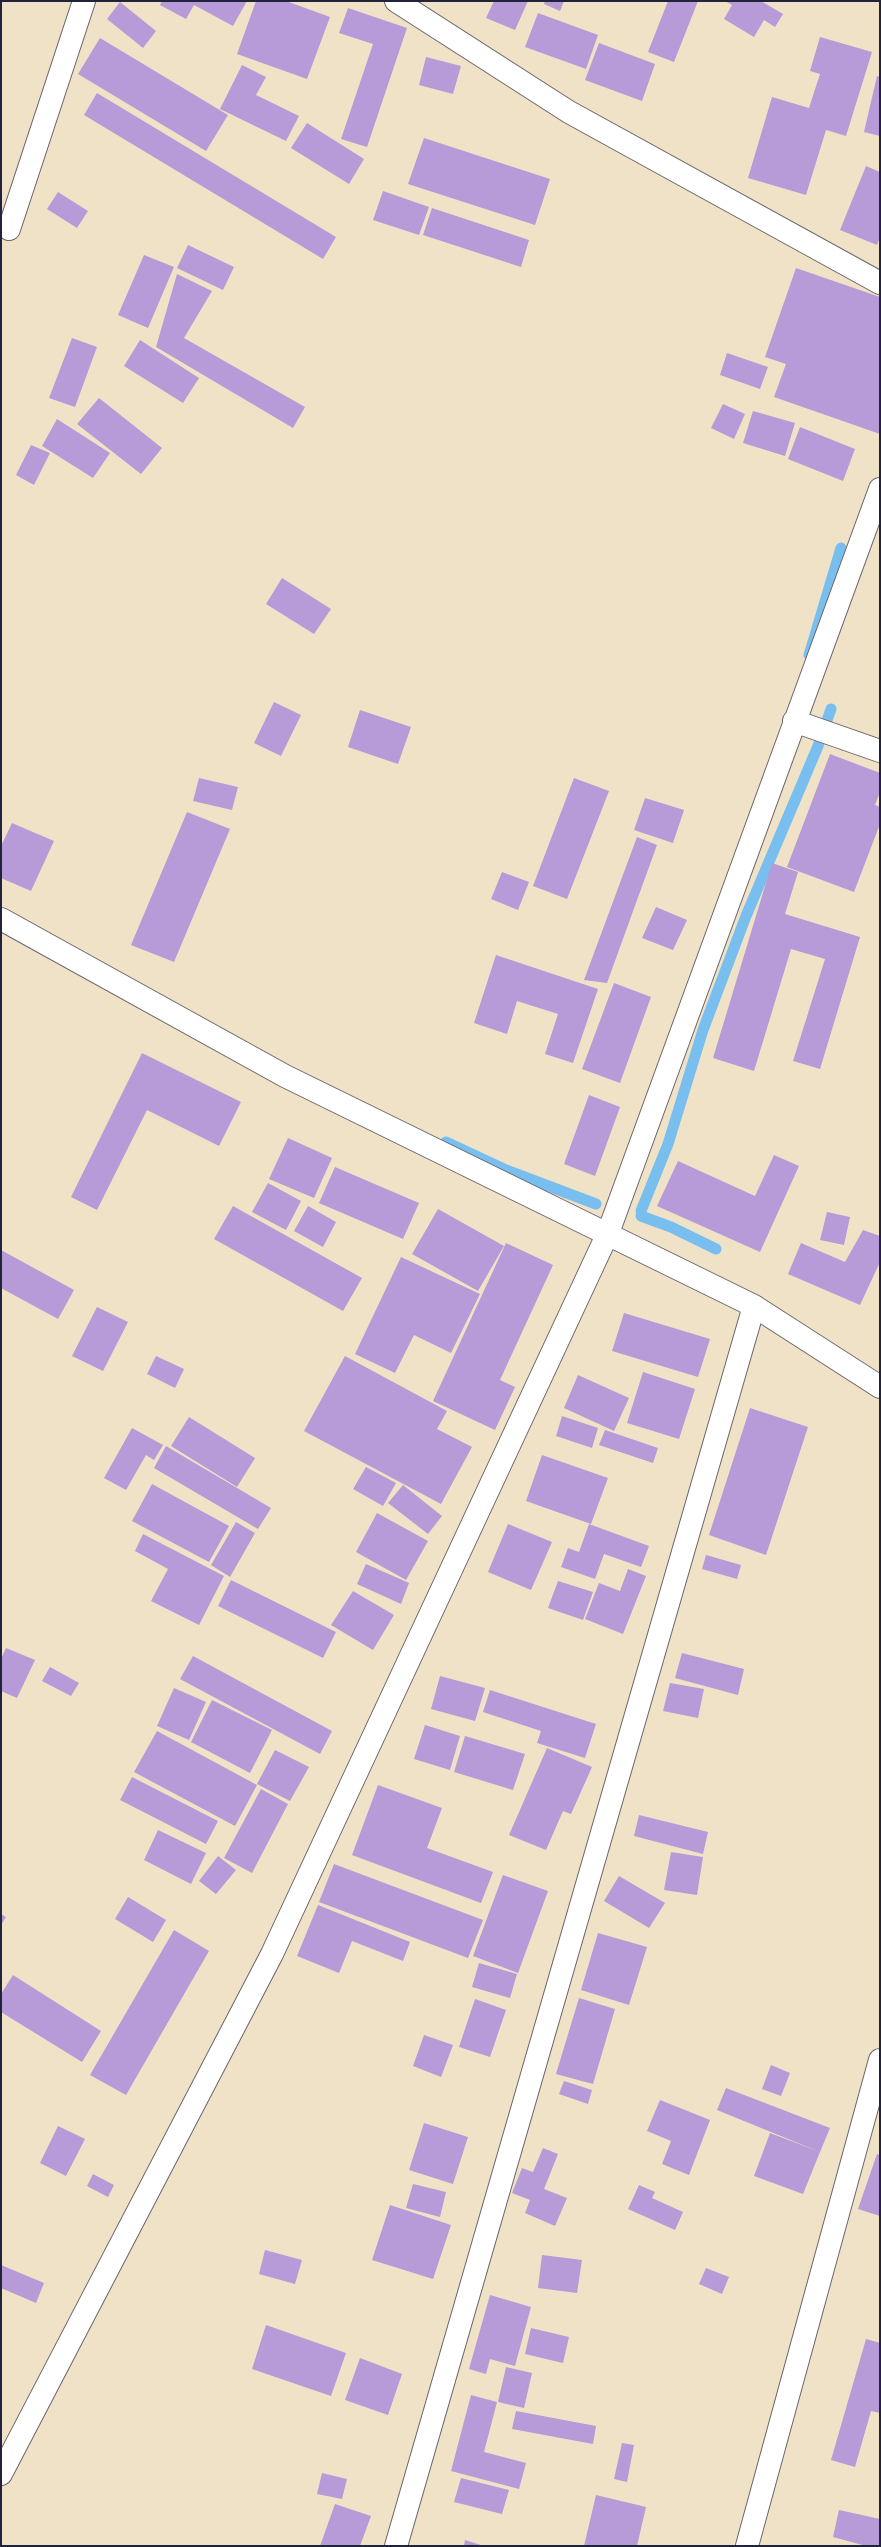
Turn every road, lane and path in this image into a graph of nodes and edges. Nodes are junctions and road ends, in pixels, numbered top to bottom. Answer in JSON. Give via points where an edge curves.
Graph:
{"nodes":[{"id":1,"x":84,"y":1,"type":"edge"},
{"id":2,"x":396,"y":1,"type":"edge"},
{"id":3,"x":9,"y":229,"type":"dead end"},
{"id":4,"x":880,"y":282,"type":"edge"},
{"id":5,"x":880,"y":489,"type":"edge"},
{"id":6,"x":794,"y":721,"type":"junction"},
{"id":7,"x":880,"y":751,"type":"edge"},
{"id":8,"x":1,"y":919,"type":"edge"},
{"id":9,"x":608,"y":1233,"type":"junction"},
{"id":10,"x":754,"y":1306,"type":"junction"},
{"id":11,"x":880,"y":1387,"type":"edge"},
{"id":12,"x":880,"y":2060,"type":"edge"},
{"id":13,"x":1,"y":2474,"type":"edge"},
{"id":14,"x":396,"y":2546,"type":"edge"},
{"id":15,"x":747,"y":2546,"type":"edge"}],
"edges":[{"from":1,"to":3,"type":"street"},
{"from":2,"to":4,"type":"street","via":[[569,112]]},
{"from":5,"to":6,"type":"street"},
{"from":6,"to":7,"type":"street"},
{"from":6,"to":9,"type":"street"},
{"from":8,"to":9,"type":"street","via":[[285,1076]]},
{"from":9,"to":10,"type":"street"},
{"from":9,"to":13,"type":"street","via":[[272,1954]]},
{"from":10,"to":11,"type":"street"},
{"from":10,"to":14,"type":"street"},
{"from":12,"to":15,"type":"street"}]}
